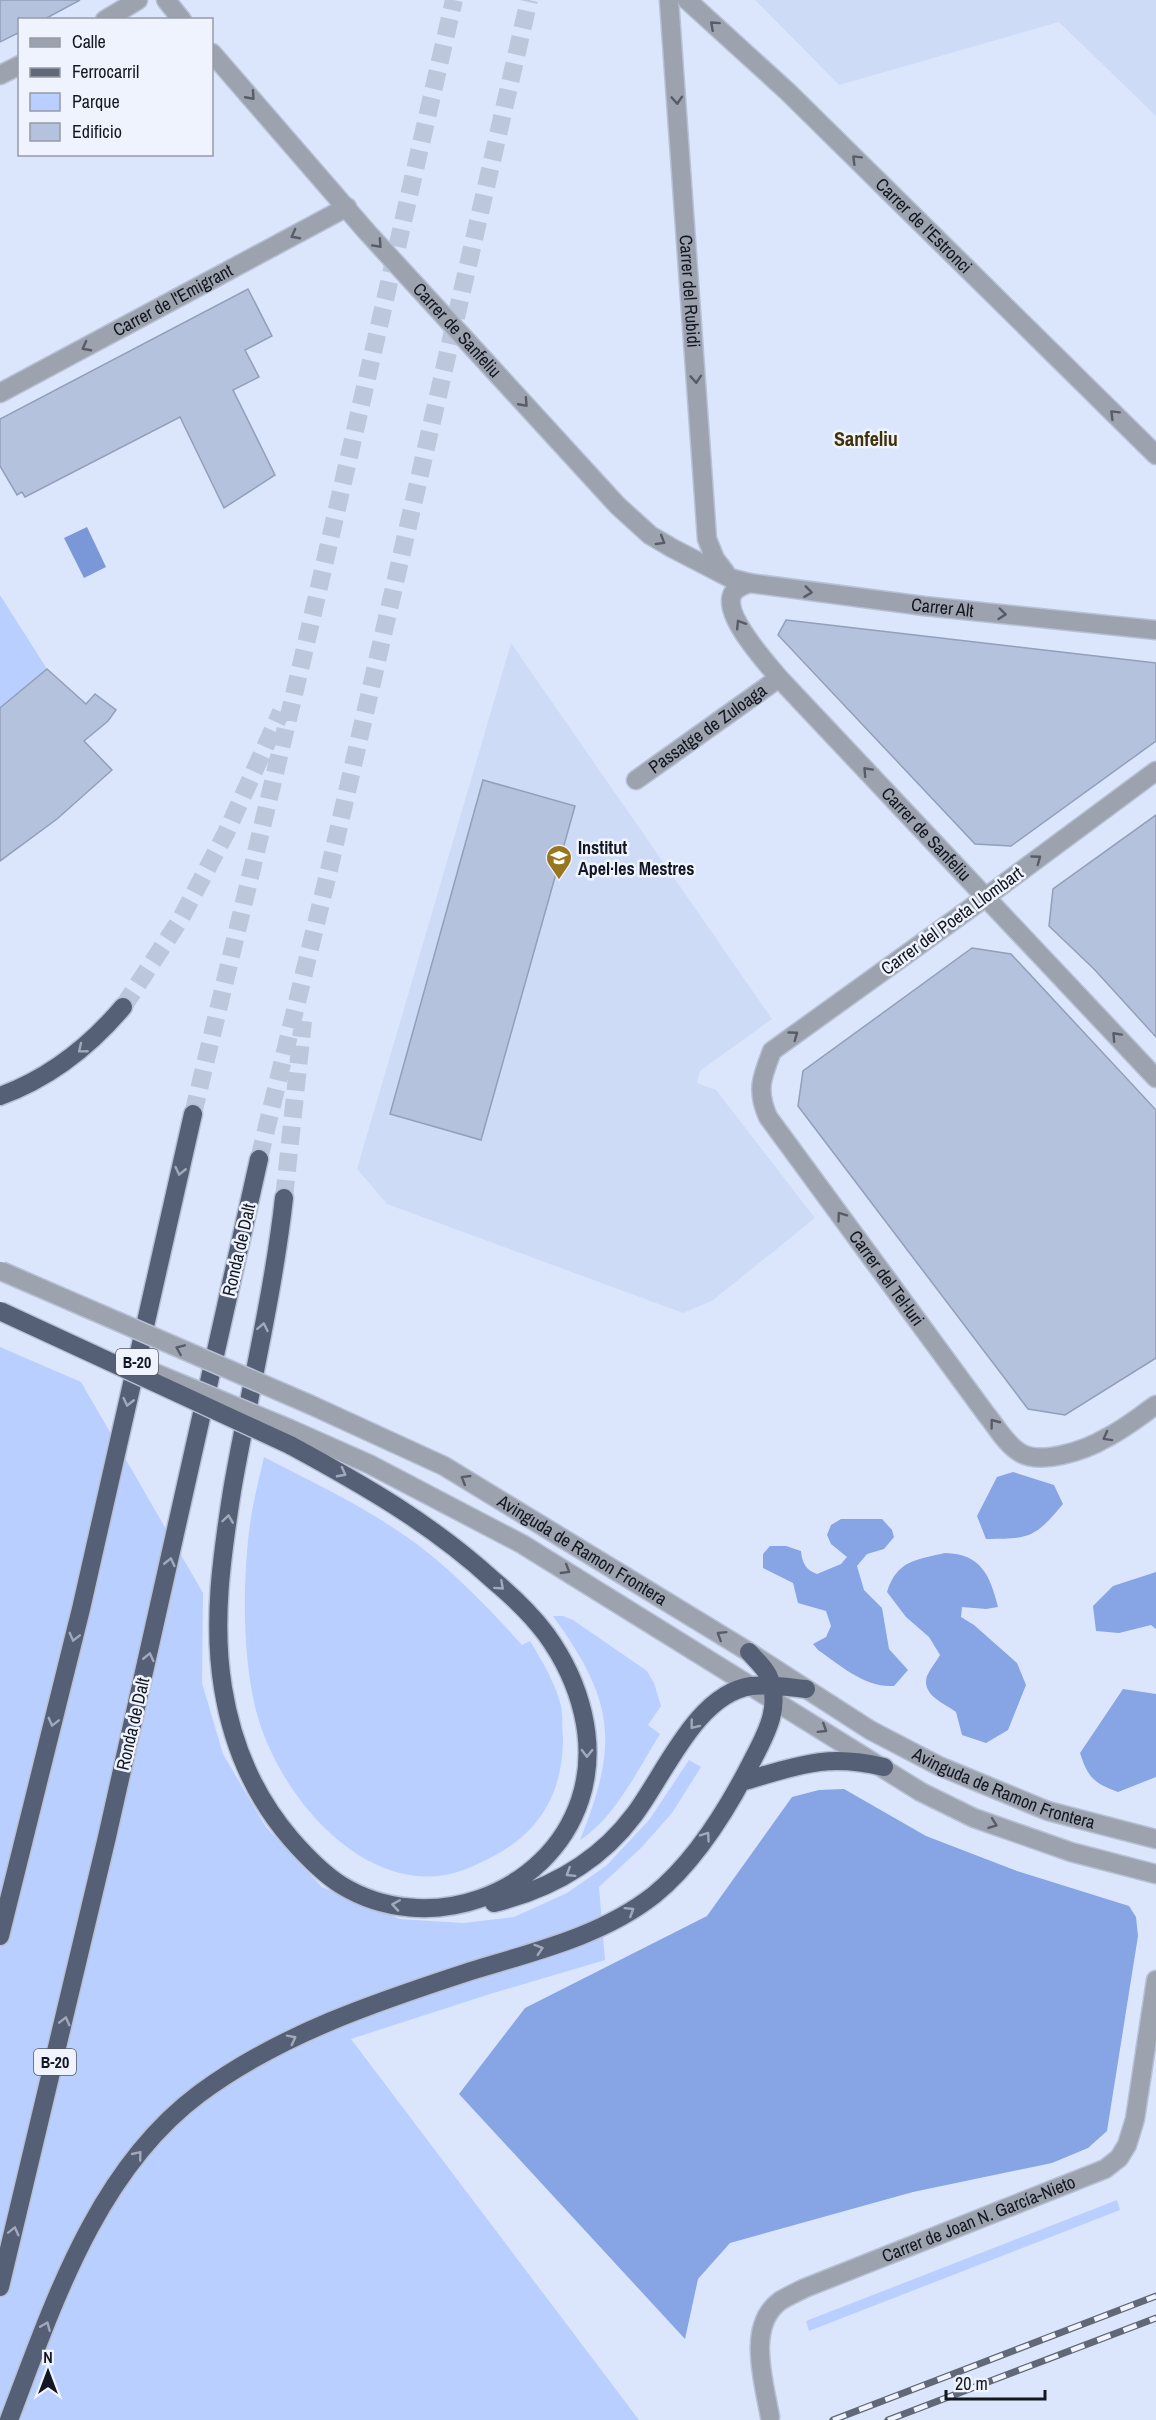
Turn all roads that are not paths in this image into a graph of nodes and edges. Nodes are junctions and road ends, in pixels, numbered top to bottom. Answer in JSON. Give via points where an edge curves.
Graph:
{"nodes":[{"id":1,"x":138,"y":0,"type":"edge"},
{"id":2,"x":166,"y":0,"type":"edge"},
{"id":3,"x":669,"y":0,"type":"edge"},
{"id":4,"x":687,"y":0,"type":"edge"},
{"id":5,"x":108,"y":18,"type":"edge"},
{"id":6,"x":180,"y":18,"type":"edge"},
{"id":7,"x":213,"y":54,"type":"edge"},
{"id":8,"x":18,"y":65,"type":"edge"},
{"id":9,"x":0,"y":75,"type":"edge"},
{"id":10,"x":346,"y":207,"type":"junction"},
{"id":11,"x":0,"y":393,"type":"edge"},
{"id":12,"x":1156,"y":455,"type":"edge"},
{"id":13,"x":730,"y":578,"type":"junction"},
{"id":14,"x":749,"y":583,"type":"junction"},
{"id":15,"x":1156,"y":630,"type":"edge"},
{"id":16,"x":779,"y":678,"type":"junction"},
{"id":17,"x":1156,"y":771,"type":"edge"},
{"id":18,"x":636,"y":780,"type":"dead end"},
{"id":19,"x":986,"y":897,"type":"junction"},
{"id":20,"x":123,"y":1007,"type":"tunnel mouth"},
{"id":21,"x":1156,"y":1078,"type":"edge"},
{"id":22,"x":760,"y":1080,"type":"joint"},
{"id":23,"x":0,"y":1095,"type":"edge"},
{"id":24,"x":193,"y":1114,"type":"tunnel mouth"},
{"id":25,"x":260,"y":1159,"type":"tunnel mouth"},
{"id":26,"x":284,"y":1198,"type":"tunnel mouth"},
{"id":27,"x":1,"y":1271,"type":"edge"},
{"id":28,"x":0,"y":1310,"type":"edge"},
{"id":29,"x":1156,"y":1405,"type":"edge"},
{"id":30,"x":290,"y":1437,"type":"junction"},
{"id":31,"x":749,"y":1652,"type":"junction"},
{"id":32,"x":749,"y":1686,"type":"junction"},
{"id":33,"x":806,"y":1689,"type":"junction"},
{"id":34,"x":772,"y":1692,"type":"junction"},
{"id":35,"x":884,"y":1767,"type":"junction"},
{"id":36,"x":741,"y":1782,"type":"junction"},
{"id":37,"x":1156,"y":1839,"type":"edge"},
{"id":38,"x":1156,"y":1874,"type":"edge"},
{"id":39,"x":437,"y":1909,"type":"junction"},
{"id":40,"x":0,"y":1936,"type":"edge"},
{"id":41,"x":1156,"y":1980,"type":"edge"},
{"id":42,"x":0,"y":2288,"type":"edge"},
{"id":43,"x":770,"y":2417,"type":"dead end"},
{"id":44,"x":9,"y":2420,"type":"edge"}],
"edges":[{"from":1,"to":5,"type":"street"},
{"from":2,"to":6,"type":"street"},
{"from":3,"to":13,"type":"street","name":"Carrer del Rubidi","one_way":true,"via":[[707,539],[715,559]]},
{"from":12,"to":4,"type":"street","name":"Carrer de l'Estronci","one_way":true,"via":[[788,92]]},
{"from":7,"to":10,"type":"street","name":"Carrer de Sanfeliu","one_way":true},
{"from":8,"to":9,"type":"street"},
{"from":10,"to":11,"type":"street","name":"Carrer de l'Emigrant","one_way":true},
{"from":10,"to":13,"type":"street","name":"Carrer de Sanfeliu","one_way":true,"via":[[618,506],[650,535]]},
{"from":13,"to":14,"type":"street","name":"Carrer Alt"},
{"from":14,"to":15,"type":"street","name":"Carrer Alt","one_way":true},
{"from":16,"to":14,"type":"street","name":"Carrer de Sanfeliu","one_way":true,"via":[[732,612],[734,593]]},
{"from":16,"to":18,"type":"street","name":"Passatge de Zuloaga"},
{"from":19,"to":16,"type":"street","name":"Carrer de Sanfeliu","one_way":true},
{"from":19,"to":17,"type":"street","name":"Carrer del Poeta Llombart","one_way":true},
{"from":21,"to":19,"type":"street","name":"Carrer de Sanfeliu","one_way":true},
{"from":22,"to":19,"type":"street","name":"Carrer del Poeta Llombart","one_way":true,"via":[[772,1051]]},
{"from":20,"to":23,"type":"highway","one_way":true,"via":[[99,1035],[71,1058],[34,1081]]},
{"from":29,"to":22,"type":"street","name":"Carrer del Tel·luri","one_way":true,"via":[[1106,1439],[1070,1453],[1038,1459],[1020,1453],[1007,1441],[768,1117]]},
{"from":24,"to":40,"type":"highway","number":"B-20","one_way":true,"via":[[81,1609]]},
{"from":42,"to":25,"type":"highway","name":"Ronda de Dalt","number":"B-20","one_way":true,"via":[[97,1882]]},
{"from":39,"to":26,"type":"highway","one_way":true,"via":[[386,1903],[362,1895],[339,1884],[306,1856],[277,1822],[252,1782],[235,1740],[223,1689],[217,1640],[220,1577]]},
{"from":31,"to":27,"type":"street","name":"Avinguda de Ramon Frontera","one_way":true,"bridge":true,"via":[[444,1466]]},
{"from":28,"to":30,"type":"highway","bridge":true},
{"from":30,"to":32,"type":"street","name":"Avinguda de Ramon Frontera","one_way":true,"via":[[369,1464],[522,1544]]},
{"from":30,"to":39,"type":"highway","one_way":true,"via":[[424,1523],[468,1557],[545,1633],[578,1693],[587,1732],[587,1755],[580,1800],[571,1821],[539,1864],[514,1885],[477,1900]]},
{"from":31,"to":33,"type":"street","name":"Avinguda de Ramon Frontera"},
{"from":31,"to":34,"type":"highway","via":[[768,1674]]},
{"from":32,"to":34,"type":"highway"},
{"from":32,"to":39,"type":"highway","one_way":true,"via":[[729,1694],[699,1718],[634,1815],[610,1843],[570,1874],[515,1898],[488,1905]]},
{"from":33,"to":34,"type":"highway"},
{"from":33,"to":37,"type":"street","name":"Avinguda de Ramon Frontera","via":[[870,1730],[939,1766],[1048,1811]]},
{"from":34,"to":35,"type":"street","name":"Avinguda de Ramon Frontera","one_way":true},
{"from":34,"to":36,"type":"highway","via":[[772,1722]]},
{"from":35,"to":36,"type":"highway","via":[[840,1760],[812,1762]]},
{"from":35,"to":38,"type":"street","name":"Avinguda de Ramon Frontera","one_way":true,"via":[[921,1792],[974,1818],[1071,1852]]},
{"from":44,"to":36,"type":"highway","one_way":true,"via":[[64,2282],[95,2218],[152,2138],[197,2095],[248,2061],[376,2001],[586,1933],[629,1912],[654,1894],[692,1856]]},
{"from":41,"to":43,"type":"street","name":"Carrer de Joan N. García-Nieto","via":[[1135,2119],[1119,2158],[1105,2169],[778,2302],[764,2324],[758,2347]]}]}
